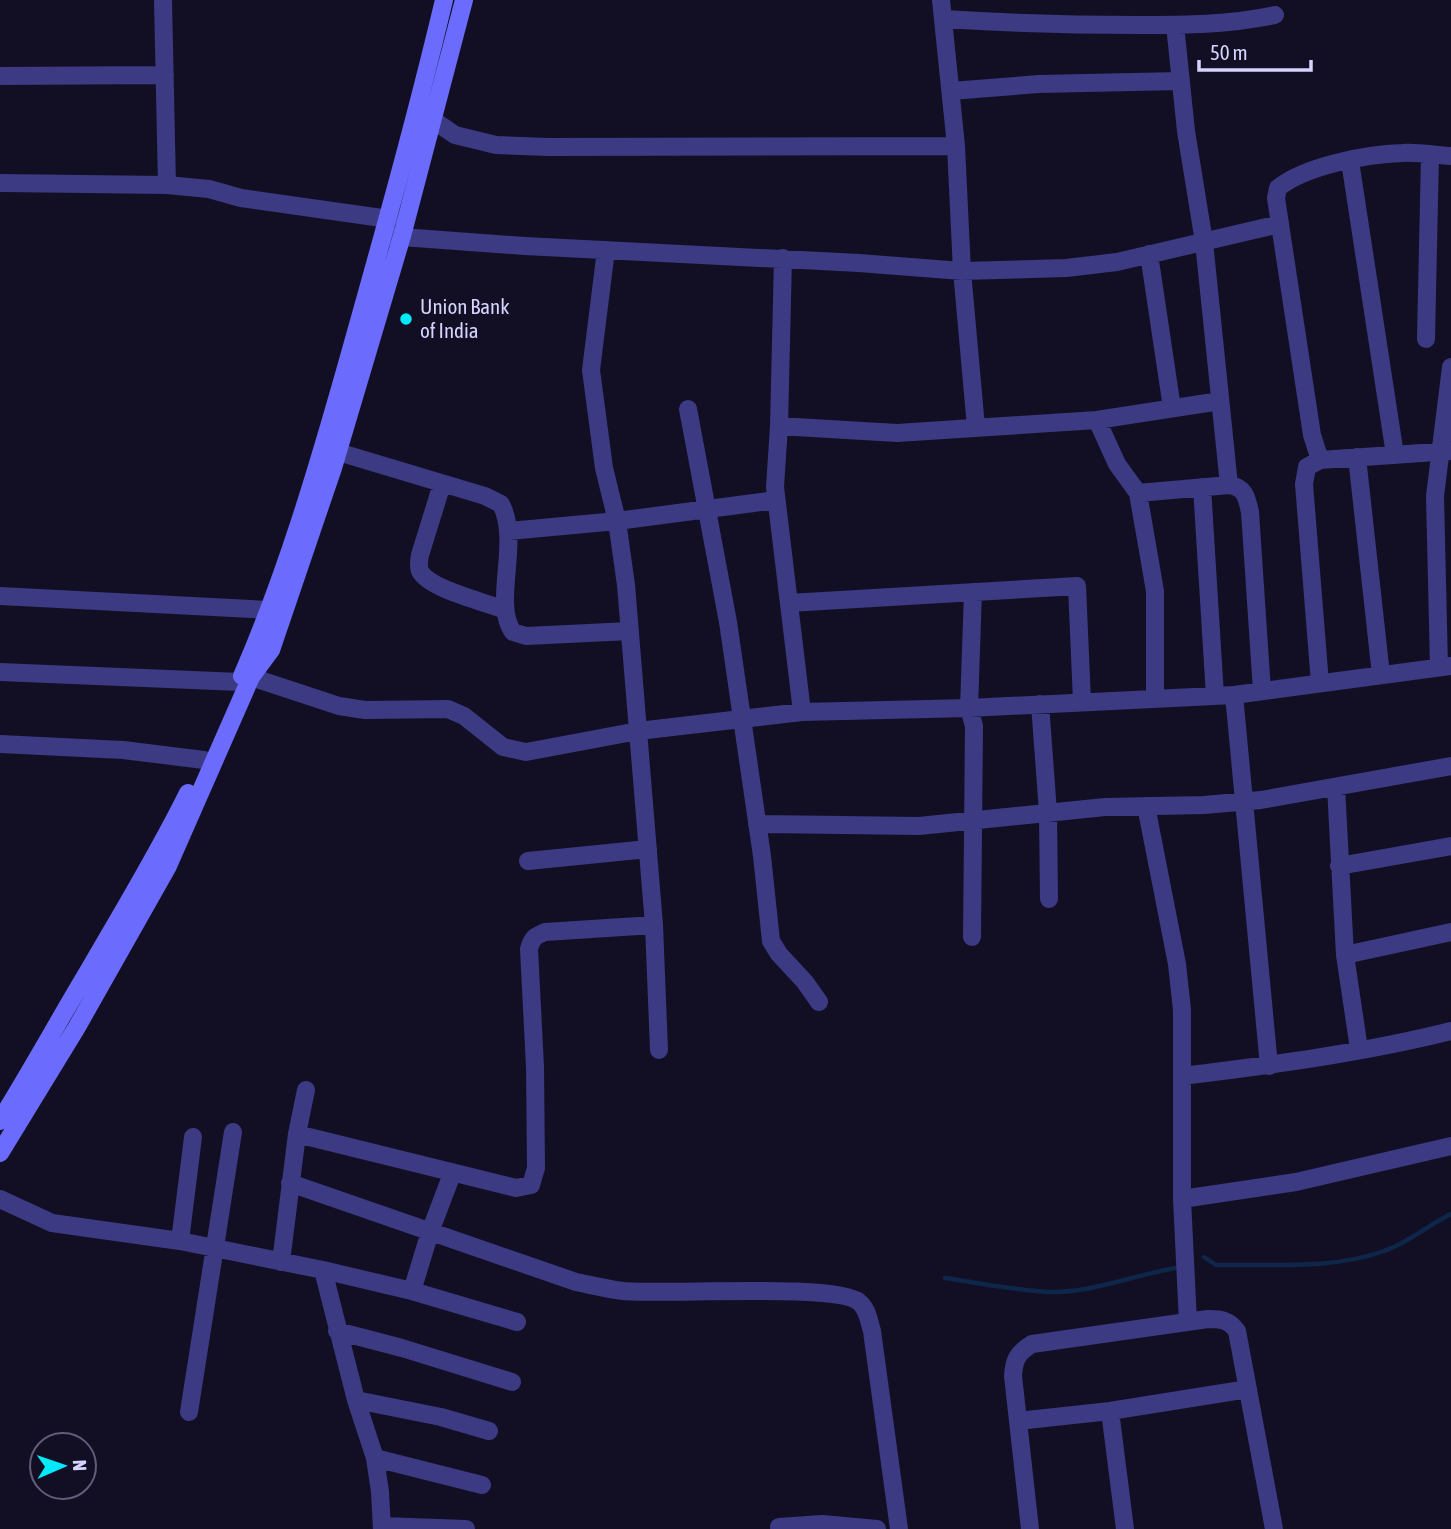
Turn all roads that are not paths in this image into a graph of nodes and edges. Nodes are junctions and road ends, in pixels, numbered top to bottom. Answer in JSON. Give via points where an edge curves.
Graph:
{"nodes":[{"id":1,"x":163,"y":0,"type":"edge"},
{"id":2,"x":444,"y":0,"type":"edge"},
{"id":3,"x":464,"y":0,"type":"edge"},
{"id":4,"x":941,"y":0,"type":"edge"},
{"id":5,"x":1275,"y":15,"type":"dead end"},
{"id":6,"x":944,"y":19,"type":"junction"},
{"id":7,"x":1175,"y":25,"type":"junction"},
{"id":8,"x":165,"y":75,"type":"junction"},
{"id":9,"x":0,"y":76,"type":"edge"},
{"id":10,"x":1181,"y":82,"type":"junction"},
{"id":11,"x":951,"y":91,"type":"junction"},
{"id":12,"x":433,"y":120,"type":"junction"},
{"id":13,"x":956,"y":146,"type":"junction"},
{"id":14,"x":1430,"y":154,"type":"junction"},
{"id":15,"x":1451,"y":156,"type":"edge"},
{"id":16,"x":1350,"y":161,"type":"junction"},
{"id":17,"x":0,"y":183,"type":"edge"},
{"id":18,"x":167,"y":185,"type":"junction"},
{"id":19,"x":1280,"y":225,"type":"junction"},
{"id":20,"x":392,"y":230,"type":"junction"},
{"id":21,"x":1204,"y":242,"type":"junction"},
{"id":22,"x":606,"y":250,"type":"junction"},
{"id":23,"x":1149,"y":254,"type":"junction"},
{"id":24,"x":783,"y":258,"type":"junction"},
{"id":25,"x":962,"y":271,"type":"junction"},
{"id":26,"x":1426,"y":339,"type":"dead end"},
{"id":27,"x":1451,"y":367,"type":"edge"},
{"id":28,"x":1220,"y":401,"type":"junction"},
{"id":29,"x":1172,"y":408,"type":"junction"},
{"id":30,"x":688,"y":409,"type":"dead end"},
{"id":31,"x":1097,"y":420,"type":"junction"},
{"id":32,"x":779,"y":426,"type":"junction"},
{"id":33,"x":976,"y":427,"type":"junction"},
{"id":34,"x":1445,"y":451,"type":"edge"},
{"id":35,"x":338,"y":452,"type":"junction"},
{"id":36,"x":1395,"y":455,"type":"junction"},
{"id":37,"x":1357,"y":457,"type":"junction"},
{"id":38,"x":1320,"y":460,"type":"junction"},
{"id":39,"x":442,"y":484,"type":"junction"},
{"id":40,"x":1229,"y":485,"type":"junction"},
{"id":41,"x":1202,"y":487,"type":"junction"},
{"id":42,"x":1138,"y":493,"type":"junction"},
{"id":43,"x":776,"y":500,"type":"junction"},
{"id":44,"x":706,"y":509,"type":"junction"},
{"id":45,"x":617,"y":521,"type":"junction"},
{"id":46,"x":509,"y":531,"type":"junction"},
{"id":47,"x":973,"y":592,"type":"junction"},
{"id":48,"x":0,"y":596,"type":"edge"},
{"id":49,"x":789,"y":603,"type":"junction"},
{"id":50,"x":269,"y":610,"type":"junction"},
{"id":51,"x":505,"y":610,"type":"junction"},
{"id":52,"x":630,"y":631,"type":"junction"},
{"id":53,"x":1445,"y":666,"type":"edge"},
{"id":54,"x":0,"y":672,"type":"edge"},
{"id":55,"x":1381,"y":675,"type":"junction"},
{"id":56,"x":245,"y":679,"type":"junction"},
{"id":57,"x":1320,"y":683,"type":"junction"},
{"id":58,"x":1262,"y":691,"type":"junction"},
{"id":59,"x":1234,"y":695,"type":"junction"},
{"id":60,"x":1215,"y":696,"type":"junction"},
{"id":61,"x":1155,"y":698,"type":"junction"},
{"id":62,"x":1082,"y":701,"type":"junction"},
{"id":63,"x":1040,"y":704,"type":"junction"},
{"id":64,"x":969,"y":708,"type":"junction"},
{"id":65,"x":802,"y":712,"type":"junction"},
{"id":66,"x":742,"y":719,"type":"junction"},
{"id":67,"x":638,"y":731,"type":"junction"},
{"id":68,"x":0,"y":744,"type":"edge"},
{"id":69,"x":204,"y":760,"type":"junction"},
{"id":70,"x":1451,"y":765,"type":"edge"},
{"id":71,"x":1336,"y":787,"type":"junction"},
{"id":72,"x":1246,"y":800,"type":"junction"},
{"id":73,"x":1146,"y":806,"type":"junction"},
{"id":74,"x":1048,"y":812,"type":"junction"},
{"id":75,"x":973,"y":821,"type":"junction"},
{"id":76,"x":757,"y":824,"type":"junction"},
{"id":77,"x":1451,"y":846,"type":"edge"},
{"id":78,"x":648,"y":849,"type":"junction"},
{"id":79,"x":528,"y":861,"type":"dead end"},
{"id":80,"x":1339,"y":866,"type":"junction"},
{"id":81,"x":1049,"y":899,"type":"dead end"},
{"id":82,"x":654,"y":925,"type":"junction"},
{"id":83,"x":1451,"y":932,"type":"edge"},
{"id":84,"x":972,"y":937,"type":"dead end"},
{"id":85,"x":1345,"y":955,"type":"junction"},
{"id":86,"x":818,"y":1002,"type":"dead end"},
{"id":87,"x":1451,"y":1031,"type":"edge"},
{"id":88,"x":1359,"y":1049,"type":"junction"},
{"id":89,"x":660,"y":1050,"type":"dead end"},
{"id":90,"x":1269,"y":1066,"type":"junction"},
{"id":91,"x":1182,"y":1076,"type":"junction"},
{"id":92,"x":306,"y":1090,"type":"dead end"},
{"id":93,"x":0,"y":1121,"type":"edge"},
{"id":94,"x":233,"y":1132,"type":"dead end"},
{"id":95,"x":297,"y":1133,"type":"junction"},
{"id":96,"x":193,"y":1138,"type":"dead end"},
{"id":97,"x":1451,"y":1146,"type":"edge"},
{"id":98,"x":0,"y":1153,"type":"edge"},
{"id":99,"x":452,"y":1174,"type":"junction"},
{"id":100,"x":290,"y":1183,"type":"junction"},
{"id":101,"x":0,"y":1199,"type":"edge"},
{"id":102,"x":1182,"y":1199,"type":"junction"},
{"id":103,"x":430,"y":1232,"type":"junction"},
{"id":104,"x":180,"y":1241,"type":"junction"},
{"id":105,"x":216,"y":1249,"type":"junction"},
{"id":106,"x":281,"y":1262,"type":"junction"},
{"id":107,"x":323,"y":1270,"type":"junction"},
{"id":108,"x":412,"y":1291,"type":"junction"},
{"id":109,"x":517,"y":1322,"type":"dead end"},
{"id":110,"x":1188,"y":1322,"type":"junction"},
{"id":111,"x":337,"y":1331,"type":"junction"},
{"id":112,"x":512,"y":1382,"type":"dead end"},
{"id":113,"x":1248,"y":1389,"type":"junction"},
{"id":114,"x":356,"y":1400,"type":"junction"},
{"id":115,"x":1110,"y":1411,"type":"junction"},
{"id":116,"x":189,"y":1412,"type":"dead end"},
{"id":117,"x":1018,"y":1421,"type":"junction"},
{"id":118,"x":489,"y":1430,"type":"dead end"},
{"id":119,"x":375,"y":1458,"type":"junction"},
{"id":120,"x":482,"y":1485,"type":"dead end"},
{"id":121,"x":779,"y":1527,"type":"dead end"},
{"id":122,"x":382,"y":1528,"type":"edge"},
{"id":123,"x":466,"y":1529,"type":"edge"},
{"id":124,"x":877,"y":1529,"type":"edge"},
{"id":125,"x":899,"y":1529,"type":"edge"},
{"id":126,"x":1030,"y":1529,"type":"edge"},
{"id":127,"x":1125,"y":1529,"type":"edge"},
{"id":128,"x":1274,"y":1529,"type":"edge"}],
"edges":[{"from":1,"to":8,"type":"street"},
{"from":2,"to":20,"type":"main road"},
{"from":3,"to":12,"type":"main road"},
{"from":4,"to":6,"type":"street"},
{"from":5,"to":7,"type":"street","via":[[1232,23]]},
{"from":6,"to":7,"type":"street"},
{"from":6,"to":11,"type":"street"},
{"from":7,"to":10,"type":"street"},
{"from":8,"to":9,"type":"street"},
{"from":8,"to":18,"type":"street"},
{"from":10,"to":11,"type":"street","via":[[1039,84]]},
{"from":10,"to":21,"type":"street"},
{"from":11,"to":13,"type":"street"},
{"from":12,"to":13,"type":"street","via":[[455,135],[496,145]]},
{"from":12,"to":20,"type":"main road"},
{"from":13,"to":25,"type":"street"},
{"from":14,"to":15,"type":"street"},
{"from":14,"to":16,"type":"street","via":[[1404,152]]},
{"from":14,"to":26,"type":"street"},
{"from":16,"to":19,"type":"street","via":[[1287,180],[1278,188]]},
{"from":16,"to":36,"type":"street"},
{"from":17,"to":18,"type":"street"},
{"from":18,"to":20,"type":"street","via":[[209,189]]},
{"from":19,"to":21,"type":"street"},
{"from":19,"to":38,"type":"street","via":[[1312,435]]},
{"from":20,"to":22,"type":"street"},
{"from":20,"to":35,"type":"main road"},
{"from":20,"to":50,"type":"main road"},
{"from":21,"to":23,"type":"street"},
{"from":21,"to":28,"type":"street"},
{"from":22,"to":24,"type":"street"},
{"from":22,"to":45,"type":"street","via":[[591,370],[604,468]]},
{"from":23,"to":25,"type":"street","via":[[1066,268]]},
{"from":23,"to":29,"type":"street"},
{"from":24,"to":25,"type":"street"},
{"from":24,"to":32,"type":"street"},
{"from":25,"to":33,"type":"street"},
{"from":27,"to":34,"type":"street"},
{"from":28,"to":29,"type":"street"},
{"from":28,"to":40,"type":"street"},
{"from":29,"to":31,"type":"street"},
{"from":30,"to":44,"type":"street"},
{"from":31,"to":33,"type":"street"},
{"from":31,"to":42,"type":"street","via":[[1117,464]]},
{"from":32,"to":33,"type":"street","via":[[897,433]]},
{"from":32,"to":43,"type":"street"},
{"from":34,"to":36,"type":"street"},
{"from":34,"to":53,"type":"street","via":[[1435,496]]},
{"from":35,"to":39,"type":"street"},
{"from":35,"to":56,"type":"main road","via":[[271,650]]},
{"from":36,"to":37,"type":"street"},
{"from":37,"to":38,"type":"street"},
{"from":37,"to":55,"type":"street"},
{"from":38,"to":57,"type":"street","via":[[1307,467],[1304,484]]},
{"from":39,"to":46,"type":"street","via":[[501,504]]},
{"from":39,"to":51,"type":"street","via":[[420,555],[421,572],[435,584]]},
{"from":40,"to":41,"type":"street"},
{"from":40,"to":58,"type":"street","via":[[1242,489],[1250,512]]},
{"from":41,"to":42,"type":"street"},
{"from":41,"to":60,"type":"street"},
{"from":42,"to":61,"type":"street","via":[[1154,591]]},
{"from":43,"to":44,"type":"street"},
{"from":43,"to":49,"type":"street"},
{"from":44,"to":45,"type":"street"},
{"from":44,"to":66,"type":"street"},
{"from":45,"to":46,"type":"street"},
{"from":45,"to":52,"type":"street"},
{"from":46,"to":51,"type":"street"},
{"from":47,"to":49,"type":"street"},
{"from":47,"to":62,"type":"street","via":[[1077,586]]},
{"from":47,"to":64,"type":"street"},
{"from":48,"to":50,"type":"street"},
{"from":49,"to":65,"type":"street"},
{"from":50,"to":56,"type":"main road"},
{"from":51,"to":52,"type":"street","via":[[507,624],[518,635]]},
{"from":52,"to":67,"type":"street"},
{"from":53,"to":55,"type":"street"},
{"from":54,"to":56,"type":"street"},
{"from":55,"to":57,"type":"street"},
{"from":56,"to":67,"type":"street","via":[[365,710],[448,709],[503,747],[526,752]]},
{"from":56,"to":69,"type":"main road"},
{"from":56,"to":98,"type":"main road","via":[[168,866]]},
{"from":57,"to":58,"type":"street"},
{"from":58,"to":59,"type":"street"},
{"from":59,"to":60,"type":"street"},
{"from":59,"to":72,"type":"street"},
{"from":60,"to":61,"type":"street"},
{"from":61,"to":62,"type":"street"},
{"from":62,"to":63,"type":"street"},
{"from":63,"to":64,"type":"street"},
{"from":63,"to":74,"type":"street"},
{"from":64,"to":65,"type":"street"},
{"from":64,"to":75,"type":"street","via":[[974,726]]},
{"from":65,"to":66,"type":"street"},
{"from":66,"to":67,"type":"street"},
{"from":66,"to":76,"type":"street"},
{"from":67,"to":78,"type":"street"},
{"from":68,"to":69,"type":"street","via":[[123,750]]},
{"from":69,"to":93,"type":"main road","via":[[153,862]]},
{"from":70,"to":71,"type":"street"},
{"from":71,"to":72,"type":"street"},
{"from":71,"to":80,"type":"street"},
{"from":72,"to":73,"type":"street"},
{"from":72,"to":90,"type":"street"},
{"from":73,"to":74,"type":"street"},
{"from":73,"to":91,"type":"street","via":[[1177,964]]},
{"from":74,"to":75,"type":"street"},
{"from":74,"to":81,"type":"street"},
{"from":75,"to":76,"type":"street","via":[[919,826]]},
{"from":75,"to":84,"type":"street"},
{"from":76,"to":86,"type":"street","via":[[771,941]]},
{"from":77,"to":80,"type":"street"},
{"from":78,"to":79,"type":"street"},
{"from":78,"to":82,"type":"street"},
{"from":80,"to":85,"type":"street"},
{"from":82,"to":89,"type":"street"},
{"from":82,"to":99,"type":"street","via":[[545,932],[531,940],[534,1177],[531,1185],[516,1188]]},
{"from":83,"to":85,"type":"street"},
{"from":85,"to":88,"type":"street"},
{"from":87,"to":88,"type":"street"},
{"from":88,"to":90,"type":"street"},
{"from":90,"to":91,"type":"street"},
{"from":91,"to":102,"type":"street"},
{"from":92,"to":95,"type":"street"},
{"from":94,"to":105,"type":"street"},
{"from":95,"to":99,"type":"street"},
{"from":95,"to":100,"type":"street"},
{"from":96,"to":104,"type":"street"},
{"from":97,"to":102,"type":"street","via":[[1296,1182]]},
{"from":99,"to":103,"type":"street"},
{"from":100,"to":103,"type":"street"},
{"from":100,"to":106,"type":"street"},
{"from":101,"to":104,"type":"street","via":[[52,1223]]},
{"from":102,"to":110,"type":"street"},
{"from":103,"to":108,"type":"street"},
{"from":103,"to":125,"type":"street","via":[[576,1282],[624,1291],[804,1292],[858,1301],[872,1331]]},
{"from":104,"to":105,"type":"street"},
{"from":105,"to":106,"type":"street"},
{"from":105,"to":116,"type":"street"},
{"from":106,"to":107,"type":"street"},
{"from":107,"to":108,"type":"street"},
{"from":107,"to":111,"type":"street"},
{"from":108,"to":109,"type":"street"},
{"from":110,"to":113,"type":"street","via":[[1222,1319],[1231,1324],[1237,1331]]},
{"from":110,"to":117,"type":"street","via":[[1032,1344],[1021,1350],[1014,1360],[1013,1376]]},
{"from":111,"to":112,"type":"street"},
{"from":111,"to":114,"type":"street"},
{"from":113,"to":115,"type":"street"},
{"from":113,"to":128,"type":"street"},
{"from":114,"to":118,"type":"street"},
{"from":114,"to":119,"type":"street"},
{"from":115,"to":117,"type":"street"},
{"from":115,"to":127,"type":"street"},
{"from":117,"to":126,"type":"street"},
{"from":119,"to":120,"type":"street"},
{"from":119,"to":122,"type":"street"},
{"from":121,"to":124,"type":"street","via":[[822,1524]]},
{"from":122,"to":123,"type":"street"}]}
